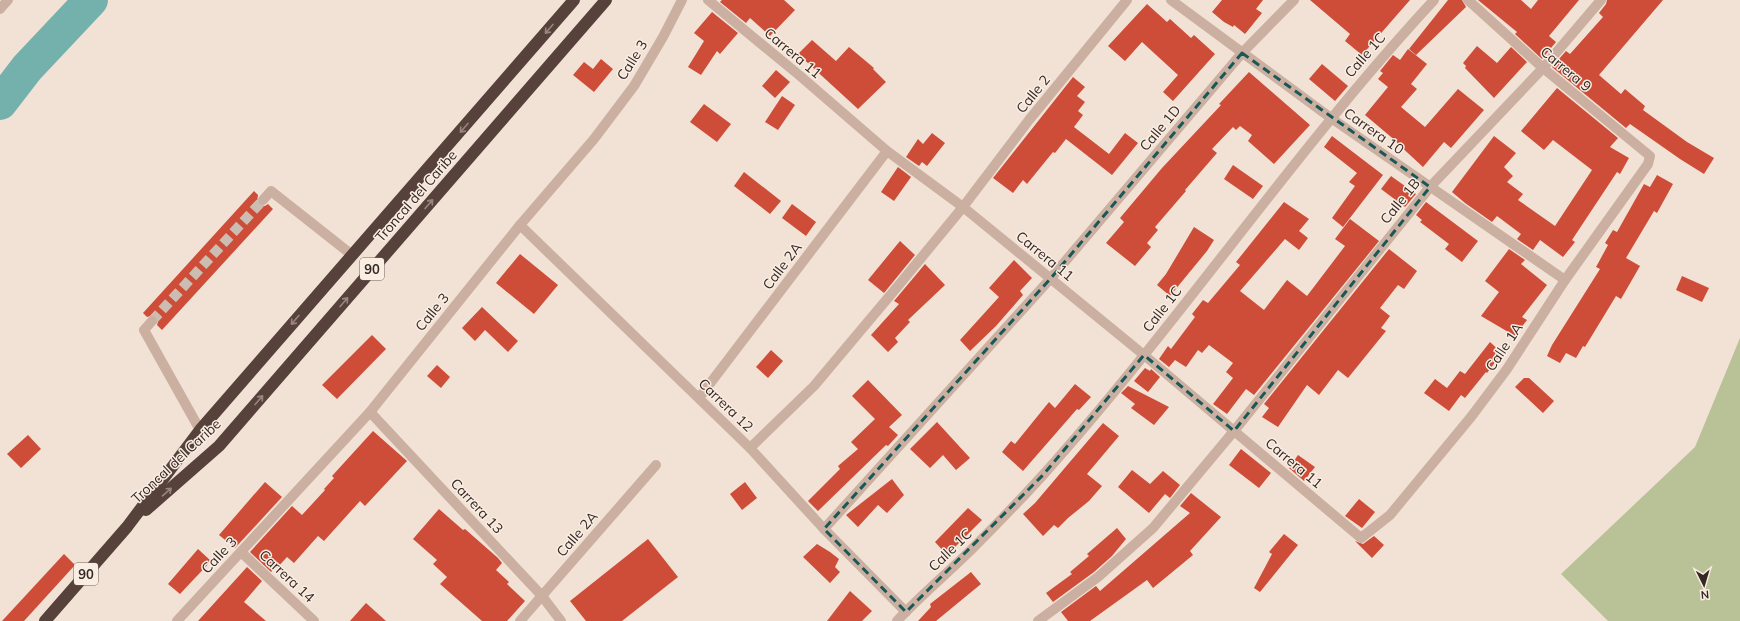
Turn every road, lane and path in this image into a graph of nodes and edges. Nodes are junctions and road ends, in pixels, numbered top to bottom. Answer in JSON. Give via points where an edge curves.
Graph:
{"nodes":[{"id":1,"x":8,"y":0,"type":"edge"},
{"id":2,"x":574,"y":0,"type":"edge"},
{"id":3,"x":606,"y":0,"type":"edge"},
{"id":4,"x":682,"y":0,"type":"edge"},
{"id":5,"x":708,"y":0,"type":"edge"},
{"id":6,"x":1127,"y":0,"type":"edge"},
{"id":7,"x":1171,"y":0,"type":"edge"},
{"id":8,"x":1294,"y":0,"type":"edge"},
{"id":9,"x":1434,"y":0,"type":"edge"},
{"id":10,"x":1468,"y":0,"type":"edge"},
{"id":11,"x":1601,"y":0,"type":"edge"},
{"id":12,"x":0,"y":9,"type":"edge"},
{"id":13,"x":1242,"y":52,"type":"junction"},
{"id":14,"x":1542,"y":68,"type":"junction"},
{"id":15,"x":1331,"y":118,"type":"junction"},
{"id":16,"x":887,"y":151,"type":"junction"},
{"id":17,"x":1650,"y":156,"type":"joint"},
{"id":18,"x":1430,"y":187,"type":"junction"},
{"id":19,"x":263,"y":200,"type":"tunnel mouth"},
{"id":20,"x":963,"y":207,"type":"junction"},
{"id":21,"x":520,"y":225,"type":"junction"},
{"id":22,"x":352,"y":255,"type":"junction"},
{"id":23,"x":1051,"y":278,"type":"junction"},
{"id":24,"x":1565,"y":280,"type":"junction"},
{"id":25,"x":152,"y":321,"type":"tunnel mouth"},
{"id":26,"x":1144,"y":355,"type":"junction"},
{"id":27,"x":699,"y":398,"type":"junction"},
{"id":28,"x":370,"y":412,"type":"junction"},
{"id":29,"x":200,"y":430,"type":"junction"},
{"id":30,"x":1234,"y":431,"type":"junction"},
{"id":31,"x":750,"y":448,"type":"junction"},
{"id":32,"x":656,"y":465,"type":"dead end"},
{"id":33,"x":127,"y":527,"type":"junction"},
{"id":34,"x":824,"y":529,"type":"junction"},
{"id":35,"x":1361,"y":538,"type":"joint"},
{"id":36,"x":240,"y":552,"type":"junction"},
{"id":37,"x":542,"y":596,"type":"junction"},
{"id":38,"x":906,"y":612,"type":"junction"},
{"id":39,"x":45,"y":621,"type":"edge"},
{"id":40,"x":177,"y":621,"type":"edge"},
{"id":41,"x":314,"y":621,"type":"edge"},
{"id":42,"x":520,"y":621,"type":"edge"},
{"id":43,"x":561,"y":621,"type":"edge"},
{"id":44,"x":897,"y":621,"type":"edge"},
{"id":45,"x":1038,"y":621,"type":"edge"}],
"edges":[{"from":1,"to":12,"type":"street"},
{"from":2,"to":22,"type":"highway","name":"Troncal del Caribe","number":"90","one_way":true},
{"from":33,"to":3,"type":"highway","name":"Troncal del Caribe","number":"90","one_way":true,"via":[[219,446]]},
{"from":4,"to":21,"type":"street","name":"Calle 3","via":[[634,86],[594,139]]},
{"from":5,"to":16,"type":"street","name":"Carrera 11"},
{"from":6,"to":20,"type":"street","name":"Calle 2","via":[[1029,120]]},
{"from":7,"to":13,"type":"street","name":"Carrera 10"},
{"from":8,"to":13,"type":"street","name":"Calle 1D"},
{"from":9,"to":15,"type":"street","name":"Calle 1C","via":[[1387,50]]},
{"from":10,"to":14,"type":"street","name":"Carrera 9"},
{"from":11,"to":14,"type":"street","name":"Calle 1B"},
{"from":13,"to":15,"type":"street","name":"Carrera 10"},
{"from":13,"to":23,"type":"street","name":"Calle 1D"},
{"from":14,"to":17,"type":"street","name":"Carrera 9"},
{"from":14,"to":18,"type":"street","name":"Calle 1B"},
{"from":15,"to":18,"type":"street","name":"Carrera 10"},
{"from":15,"to":26,"type":"street","name":"Calle 1C"},
{"from":16,"to":20,"type":"street","name":"Carrera 11"},
{"from":16,"to":27,"type":"street","name":"Calle 2A"},
{"from":17,"to":24,"type":"street","name":"Calle 1A","via":[[1648,164]]},
{"from":18,"to":24,"type":"street","name":"Carrera 10"},
{"from":18,"to":30,"type":"street","name":"Calle 1B"},
{"from":19,"to":22,"type":"street","via":[[272,191]]},
{"from":20,"to":23,"type":"street","name":"Carrera 11"},
{"from":20,"to":31,"type":"street","name":"Calle 2","via":[[814,386]]},
{"from":21,"to":27,"type":"street","name":"Carrera 12"},
{"from":21,"to":28,"type":"street","name":"Calle 3"},
{"from":22,"to":29,"type":"highway","name":"Troncal del Caribe","number":"90","one_way":true},
{"from":23,"to":26,"type":"street","name":"Carrera 11"},
{"from":23,"to":34,"type":"street","name":"Calle 1D"},
{"from":24,"to":35,"type":"street","name":"Calle 1A","via":[[1507,369],[1471,417],[1390,515]]},
{"from":25,"to":29,"type":"street","via":[[144,330]]},
{"from":26,"to":30,"type":"street","name":"Carrera 11"},
{"from":26,"to":38,"type":"street","name":"Calle 1C","via":[[1043,475],[975,546]]},
{"from":27,"to":31,"type":"street","name":"Carrera 12"},
{"from":28,"to":36,"type":"street","name":"Calle 3"},
{"from":28,"to":37,"type":"street","name":"Carrera 13"},
{"from":29,"to":33,"type":"highway","name":"Troncal del Caribe","number":"90"},
{"from":30,"to":35,"type":"street","name":"Carrera 11"},
{"from":30,"to":45,"type":"street","name":"Calle 1B","via":[[1153,528],[1098,577]]},
{"from":31,"to":34,"type":"street","name":"Carrera 12"},
{"from":32,"to":37,"type":"street","name":"Calle 2A"},
{"from":33,"to":39,"type":"highway","name":"Troncal del Caribe","number":"90"},
{"from":34,"to":38,"type":"street","name":"Carrera 12"},
{"from":36,"to":40,"type":"street","name":"Calle 3"},
{"from":36,"to":41,"type":"street","name":"Carrera 14"},
{"from":37,"to":42,"type":"street","name":"Calle 2A"},
{"from":37,"to":43,"type":"street","name":"Carrera 13"},
{"from":38,"to":44,"type":"street","name":"Calle 1C"}]}
